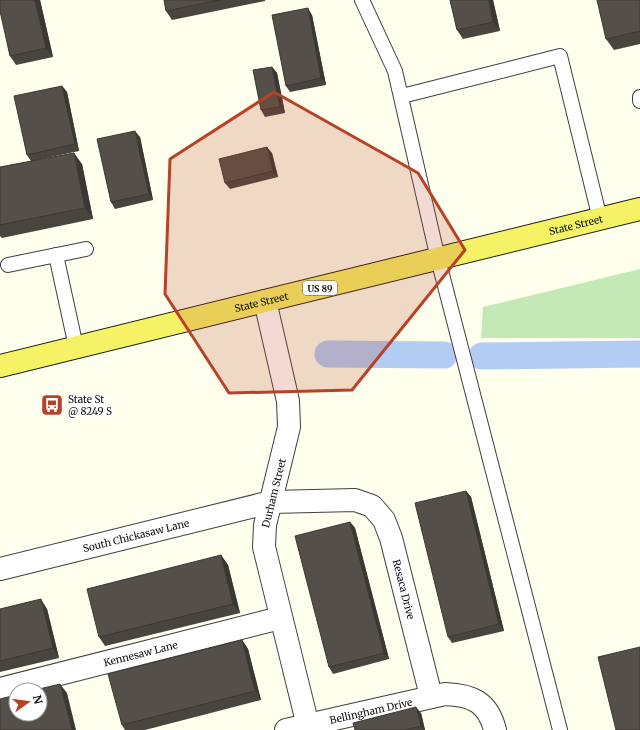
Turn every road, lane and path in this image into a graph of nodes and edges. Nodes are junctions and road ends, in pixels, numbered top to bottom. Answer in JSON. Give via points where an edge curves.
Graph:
{"nodes":[{"id":1,"x":362,"y":0,"type":"edge"},
{"id":2,"x":402,"y":96,"type":"junction"},
{"id":3,"x":640,"y":97,"type":"edge"},
{"id":4,"x":640,"y":101,"type":"edge"},
{"id":5,"x":640,"y":209,"type":"edge"},
{"id":6,"x":600,"y":219,"type":"junction"},
{"id":7,"x":86,"y":249,"type":"dead end"},
{"id":8,"x":56,"y":255,"type":"junction"},
{"id":9,"x":438,"y":259,"type":"junction"},
{"id":10,"x":8,"y":264,"type":"dead end"},
{"id":11,"x":265,"y":301,"type":"junction"},
{"id":12,"x":76,"y":347,"type":"junction"},
{"id":13,"x":0,"y":366,"type":"edge"},
{"id":14,"x":271,"y":502,"type":"junction"},
{"id":15,"x":0,"y":569,"type":"edge"},
{"id":16,"x":280,"y":618,"type":"junction"},
{"id":17,"x":0,"y":689,"type":"edge"},
{"id":18,"x":431,"y":696,"type":"junction"},
{"id":19,"x":308,"y":727,"type":"edge"},
{"id":20,"x":286,"y":730,"type":"edge"},
{"id":21,"x":495,"y":730,"type":"edge"},
{"id":22,"x":560,"y":730,"type":"edge"}],
"edges":[{"from":1,"to":2,"type":"lane","via":[[395,71]]},
{"from":2,"to":6,"type":"lane","via":[[560,56]]},
{"from":2,"to":9,"type":"lane"},
{"from":3,"to":4,"type":"lane"},
{"from":5,"to":6,"type":"main road","name":"State Street","number":"US 89"},
{"from":6,"to":9,"type":"main road","name":"State Street","number":"US 89"},
{"from":7,"to":8,"type":"lane"},
{"from":8,"to":10,"type":"lane"},
{"from":8,"to":12,"type":"lane"},
{"from":9,"to":11,"type":"main road","name":"State Street","number":"US 89"},
{"from":9,"to":22,"type":"lane"},
{"from":11,"to":12,"type":"main road","name":"State Street","number":"US 89"},
{"from":11,"to":14,"type":"street","name":"Durham Street","via":[[288,401],[289,421]]},
{"from":12,"to":13,"type":"main road","name":"State Street","number":"US 89"},
{"from":14,"to":15,"type":"street","name":"South Chickasaw Lane"},
{"from":14,"to":16,"type":"street","name":"Durham Street","via":[[265,526],[264,547]]},
{"from":14,"to":18,"type":"street","name":"Resaca Drive","via":[[355,500],[372,506],[384,520],[391,538]]},
{"from":16,"to":17,"type":"street","name":"Kennesaw Lane"},
{"from":16,"to":19,"type":"street","name":"Durham Street"},
{"from":18,"to":19,"type":"street","name":"Bellingham Drive"},
{"from":18,"to":21,"type":"street","via":[[460,695],[473,699],[486,708]]},
{"from":19,"to":20,"type":"street","name":"Bellingham Drive"}]}
